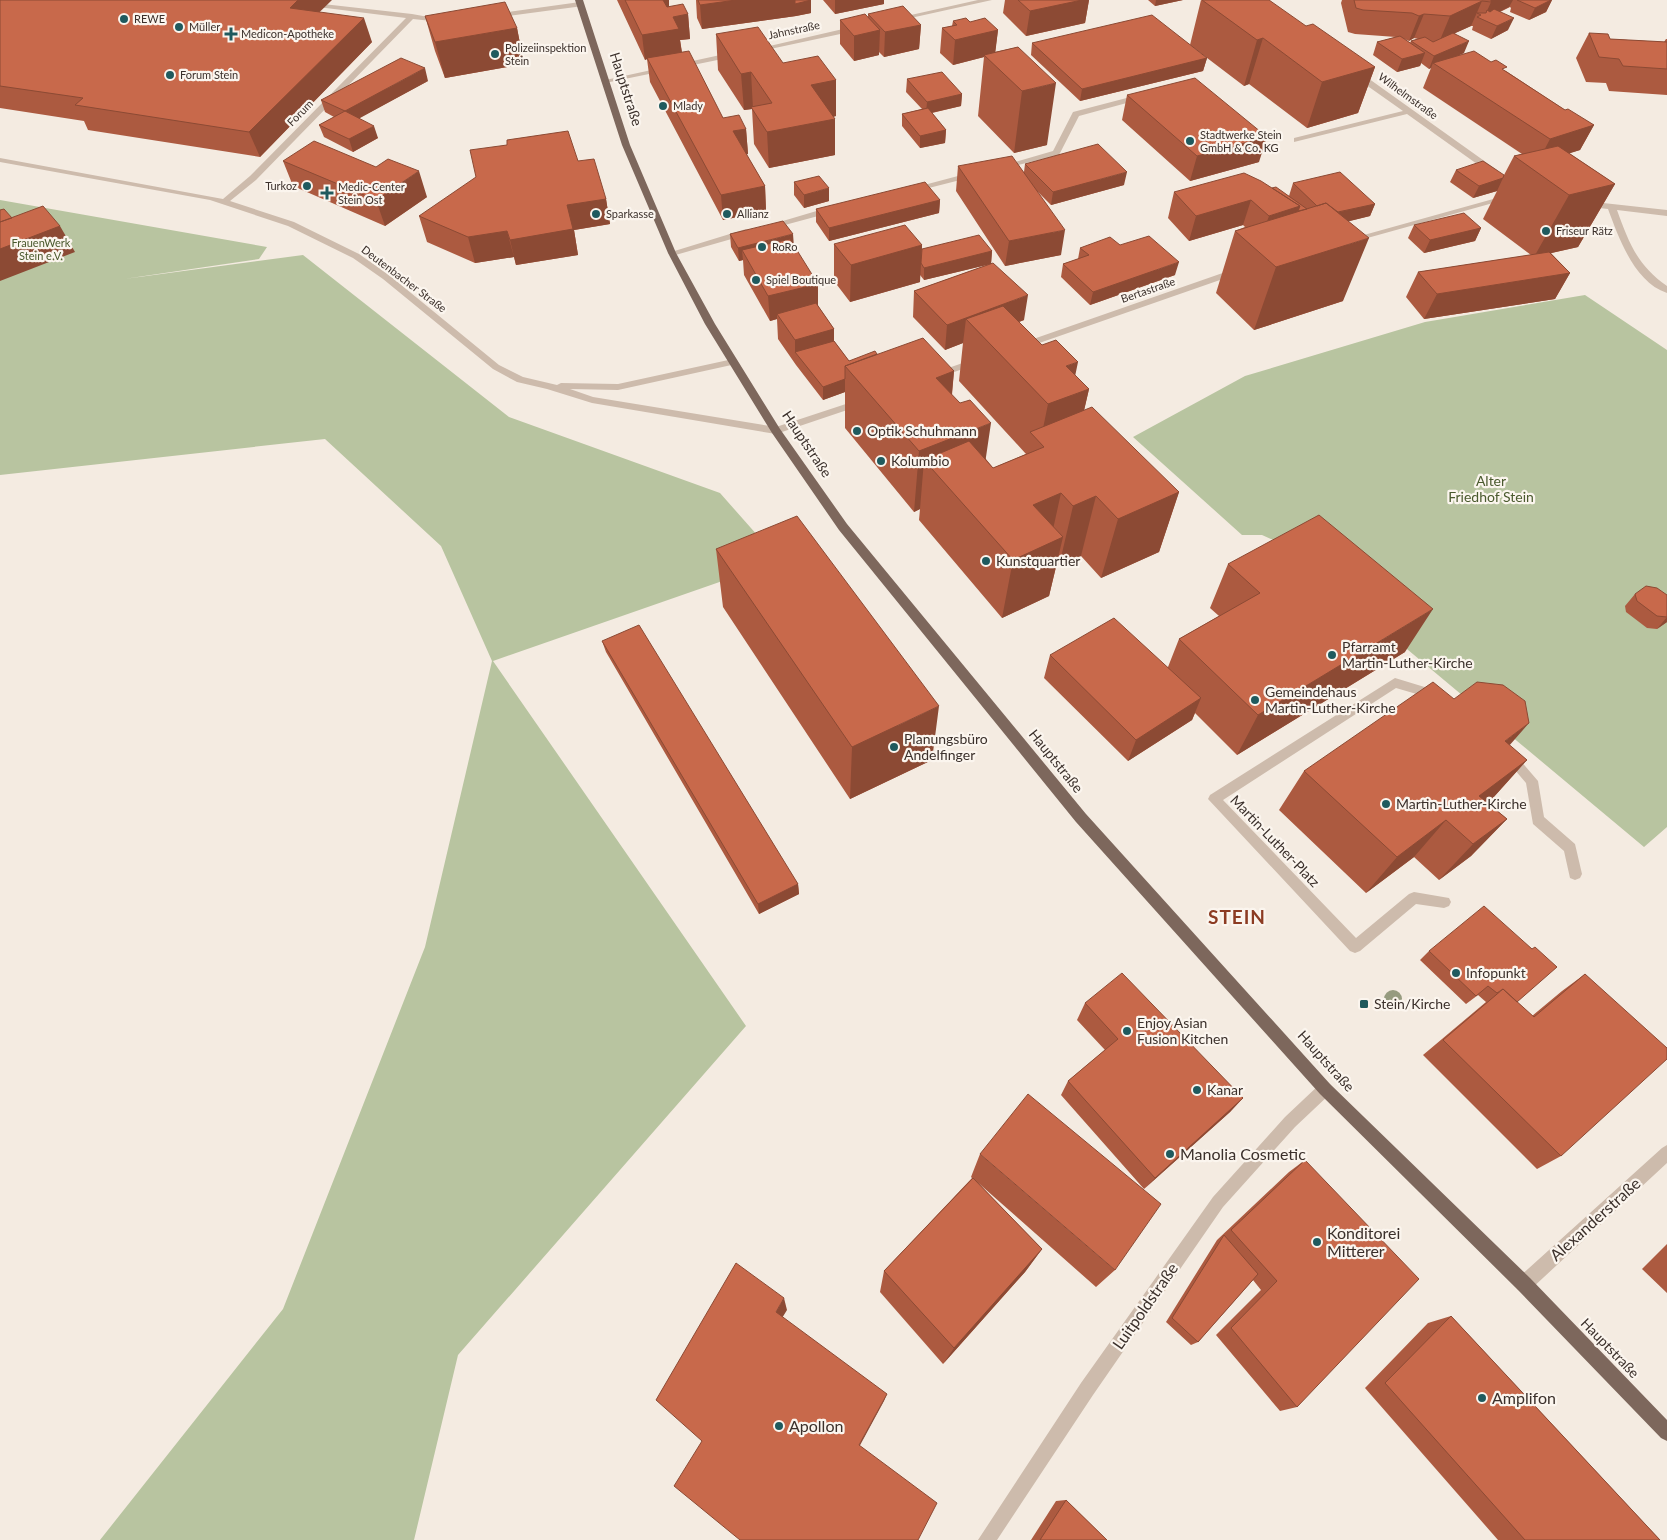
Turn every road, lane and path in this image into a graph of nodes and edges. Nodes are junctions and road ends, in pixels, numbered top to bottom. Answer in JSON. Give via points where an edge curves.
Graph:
{"nodes":[{"id":1,"x":988,"y":0,"type":"edge"},
{"id":2,"x":579,"y":2,"type":"edge"},
{"id":3,"x":326,"y":6,"type":"dead end"},
{"id":4,"x":412,"y":16,"type":"junction"},
{"id":5,"x":482,"y":17,"type":"edge"},
{"id":6,"x":893,"y":20,"type":"edge"},
{"id":7,"x":453,"y":22,"type":"edge"},
{"id":8,"x":864,"y":26,"type":"edge"},
{"id":9,"x":750,"y":51,"type":"edge"},
{"id":10,"x":740,"y":53,"type":"edge"},
{"id":11,"x":1351,"y":70,"type":"edge"},
{"id":12,"x":605,"y":81,"type":"junction"},
{"id":13,"x":1152,"y":93,"type":"edge"},
{"id":14,"x":1410,"y":111,"type":"junction"},
{"id":15,"x":1297,"y":140,"type":"dead end"},
{"id":16,"x":0,"y":160,"type":"edge"},
{"id":17,"x":990,"y":170,"type":"edge"},
{"id":18,"x":980,"y":172,"type":"edge"},
{"id":19,"x":1503,"y":176,"type":"edge"},
{"id":20,"x":904,"y":192,"type":"edge"},
{"id":21,"x":1514,"y":196,"type":"dead end"},
{"id":22,"x":224,"y":202,"type":"junction"},
{"id":23,"x":1572,"y":202,"type":"edge"},
{"id":24,"x":1612,"y":207,"type":"junction"},
{"id":25,"x":838,"y":208,"type":"edge"},
{"id":26,"x":1667,"y":213,"type":"edge"},
{"id":27,"x":762,"y":228,"type":"edge"},
{"id":28,"x":753,"y":230,"type":"edge"},
{"id":29,"x":1343,"y":242,"type":"edge"},
{"id":30,"x":672,"y":253,"type":"junction"},
{"id":31,"x":1248,"y":268,"type":"edge"},
{"id":32,"x":1667,"y":290,"type":"edge"},
{"id":33,"x":1015,"y":348,"type":"edge"},
{"id":34,"x":987,"y":358,"type":"edge"},
{"id":35,"x":733,"y":362,"type":"junction"},
{"id":36,"x":932,"y":377,"type":"edge"},
{"id":37,"x":549,"y":386,"type":"junction"},
{"id":38,"x":867,"y":400,"type":"edge"},
{"id":39,"x":776,"y":432,"type":"junction"},
{"id":40,"x":1451,"y":706,"type":"edge"},
{"id":41,"x":1502,"y":748,"type":"edge"},
{"id":42,"x":1575,"y":874,"type":"dead end"},
{"id":43,"x":1444,"y":902,"type":"dead end"},
{"id":44,"x":1325,"y":1089,"type":"junction"},
{"id":45,"x":1667,"y":1153,"type":"edge"},
{"id":46,"x":1524,"y":1284,"type":"junction"},
{"id":47,"x":1667,"y":1432,"type":"edge"},
{"id":48,"x":987,"y":1540,"type":"edge"}],
"edges":[{"from":1,"to":6,"type":"street"},
{"from":2,"to":5,"type":"street"},
{"from":2,"to":12,"type":"main road","name":"Hauptstraße"},
{"from":3,"to":4,"type":"street"},
{"from":4,"to":7,"type":"street"},
{"from":4,"to":22,"type":"street","name":"Forum","via":[[253,178]]},
{"from":8,"to":9,"type":"street","name":"Jahnstraße"},
{"from":10,"to":12,"type":"street"},
{"from":11,"to":14,"type":"street","name":"Wilhelmstraße"},
{"from":12,"to":30,"type":"main road","name":"Hauptstraße","via":[[626,145]]},
{"from":13,"to":17,"type":"street","via":[[1076,114],[1056,153]]},
{"from":14,"to":15,"type":"street"},
{"from":14,"to":19,"type":"street","name":"Wilhelmstraße"},
{"from":16,"to":22,"type":"street","name":"Deutenbacher Straße"},
{"from":18,"to":20,"type":"street"},
{"from":21,"to":29,"type":"street"},
{"from":22,"to":37,"type":"street","name":"Deutenbacher Straße","via":[[291,224],[356,256],[496,368],[520,380]]},
{"from":23,"to":24,"type":"street"},
{"from":24,"to":26,"type":"street"},
{"from":24,"to":32,"type":"street","via":[[1628,252],[1644,273]]},
{"from":25,"to":27,"type":"street"},
{"from":28,"to":30,"type":"street"},
{"from":30,"to":35,"type":"main road","name":"Hauptstraße"},
{"from":31,"to":33,"type":"street","name":"Bertastraße"},
{"from":34,"to":36,"type":"street"},
{"from":35,"to":37,"type":"street","name":"Deutenbacher Straße","via":[[618,386]]},
{"from":35,"to":39,"type":"main road","name":"Hauptstraße"},
{"from":37,"to":39,"type":"street","name":"Deutenbacher Straße","via":[[592,400]]},
{"from":38,"to":39,"type":"street"},
{"from":39,"to":44,"type":"main road","name":"Hauptstraße","via":[[843,528],[1081,818]]},
{"from":40,"to":43,"type":"street","name":"Martin-Luther-Platz","via":[[1435,694],[1395,683],[1214,798],[1355,947],[1414,898]]},
{"from":41,"to":42,"type":"street","via":[[1532,781],[1538,820],[1570,848]]},
{"from":44,"to":46,"type":"main road","name":"Hauptstraße"},
{"from":44,"to":48,"type":"street","name":"Luitpoldstraße","via":[[1290,1122],[1218,1202],[1087,1389]]},
{"from":45,"to":46,"type":"street","name":"Alexanderstraße"},
{"from":46,"to":47,"type":"main road","name":"Hauptstraße"}]}
